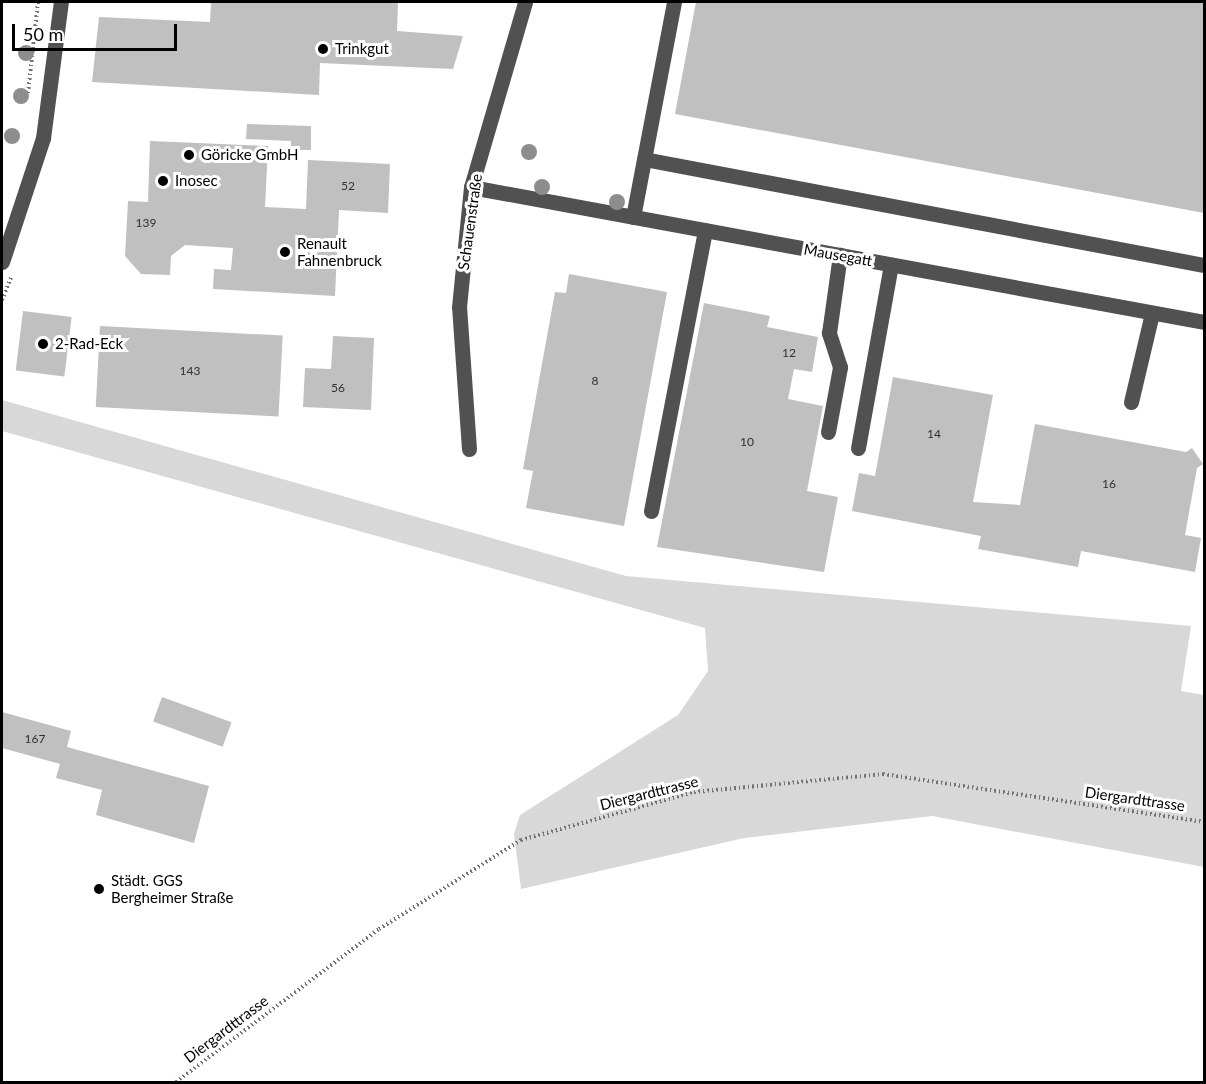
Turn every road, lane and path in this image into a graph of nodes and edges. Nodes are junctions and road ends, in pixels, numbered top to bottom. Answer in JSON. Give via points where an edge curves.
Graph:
{"nodes":[{"id":1,"x":38,"y":2,"type":"edge"},
{"id":2,"x":62,"y":2,"type":"edge"},
{"id":3,"x":525,"y":2,"type":"edge"},
{"id":4,"x":674,"y":2,"type":"edge"},
{"id":5,"x":27,"y":105,"type":"dead end"},
{"id":6,"x":644,"y":159,"type":"junction"},
{"id":7,"x":471,"y":188,"type":"junction"},
{"id":8,"x":633,"y":217,"type":"junction"},
{"id":9,"x":705,"y":231,"type":"junction"},
{"id":10,"x":840,"y":255,"type":"junction"},
{"id":11,"x":2,"y":262,"type":"edge"},
{"id":12,"x":891,"y":265,"type":"junction"},
{"id":13,"x":1204,"y":265,"type":"edge"},
{"id":14,"x":1152,"y":312,"type":"junction"},
{"id":15,"x":1204,"y":322,"type":"edge"},
{"id":16,"x":1131,"y":402,"type":"dead end"},
{"id":17,"x":828,"y":432,"type":"dead end"},
{"id":18,"x":858,"y":448,"type":"dead end"},
{"id":19,"x":469,"y":449,"type":"dead end"},
{"id":20,"x":651,"y":511,"type":"dead end"},
{"id":21,"x":1204,"y":822,"type":"edge"},
{"id":22,"x":176,"y":1083,"type":"edge"}],
"edges":[{"from":1,"to":5,"type":"path"},
{"from":2,"to":11,"type":"street","via":[[43,138]]},
{"from":3,"to":7,"type":"street","name":"Schauenstraße"},
{"from":4,"to":6,"type":"street"},
{"from":6,"to":8,"type":"street"},
{"from":6,"to":13,"type":"street"},
{"from":7,"to":8,"type":"street","name":"Mausegatt"},
{"from":7,"to":19,"type":"street","name":"Schauenstraße","via":[[459,307]]},
{"from":8,"to":9,"type":"street","name":"Mausegatt"},
{"from":9,"to":10,"type":"street","name":"Mausegatt"},
{"from":9,"to":20,"type":"street"},
{"from":10,"to":12,"type":"street","name":"Mausegatt"},
{"from":10,"to":17,"type":"street","via":[[828,333],[840,367]]},
{"from":12,"to":14,"type":"street","name":"Mausegatt"},
{"from":12,"to":18,"type":"street"},
{"from":14,"to":15,"type":"street","name":"Mausegatt"},
{"from":14,"to":16,"type":"street"},
{"from":21,"to":22,"type":"path","name":"Diergardttrasse","via":[[883,774],[694,792],[521,840],[379,928]]}]}
